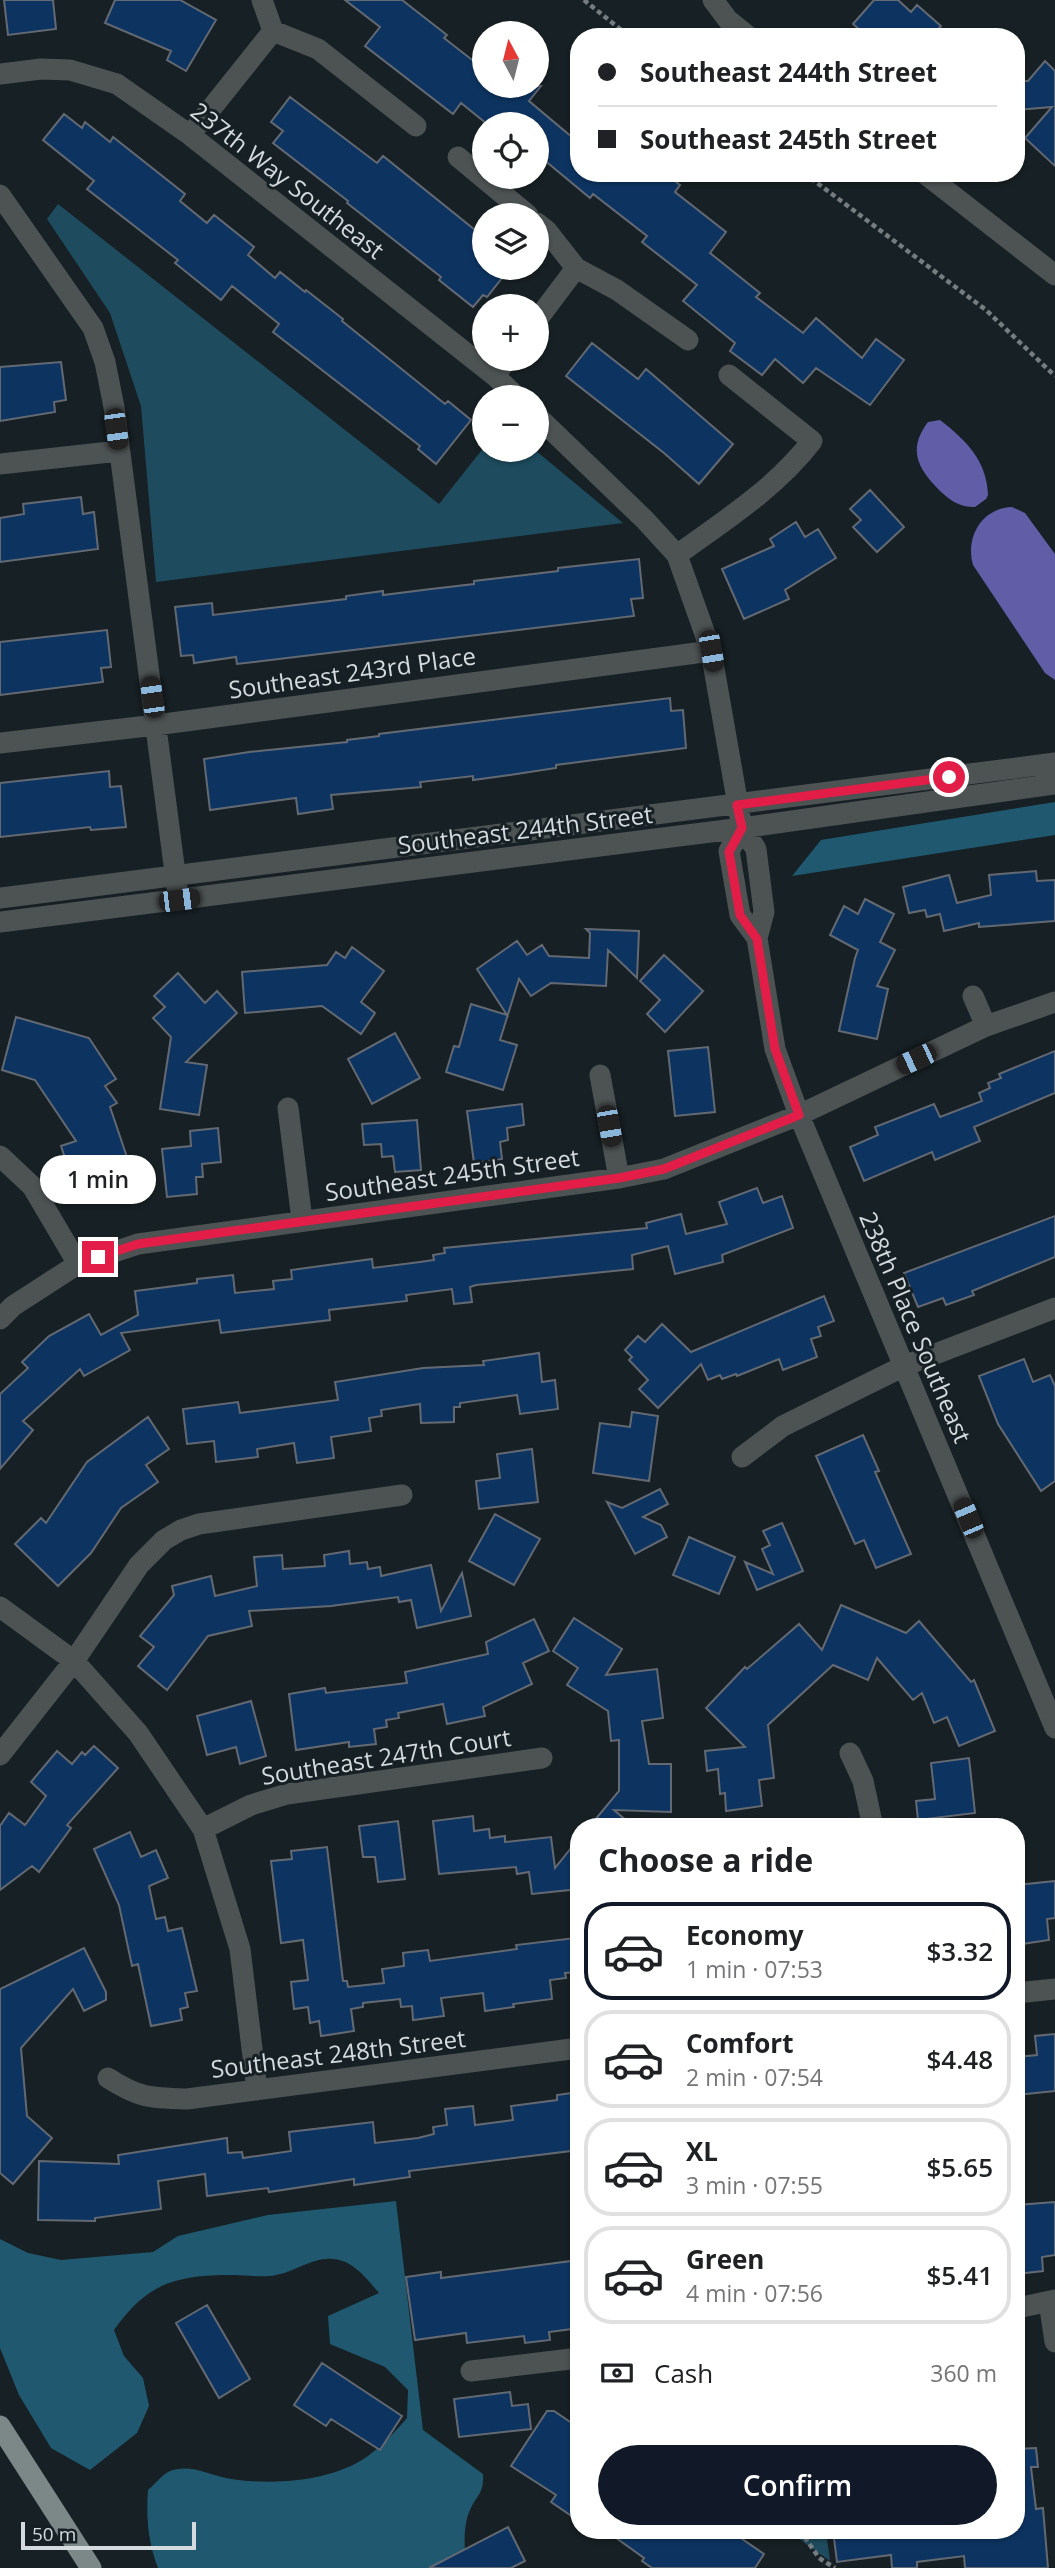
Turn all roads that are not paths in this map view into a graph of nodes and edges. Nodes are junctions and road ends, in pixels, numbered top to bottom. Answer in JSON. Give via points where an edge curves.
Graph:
{"nodes":[{"id":1,"x":262,"y":0,"type":"edge"},
{"id":2,"x":713,"y":0,"type":"edge"},
{"id":3,"x":737,"y":28,"type":"edge"},
{"id":4,"x":273,"y":30,"type":"junction"},
{"id":5,"x":0,"y":74,"type":"edge"},
{"id":6,"x":416,"y":126,"type":"dead end"},
{"id":7,"x":190,"y":135,"type":"junction"},
{"id":8,"x":458,"y":157,"type":"dead end"},
{"id":9,"x":936,"y":182,"type":"edge"},
{"id":10,"x":0,"y":195,"type":"edge"},
{"id":11,"x":514,"y":203,"type":"edge"},
{"id":12,"x":549,"y":234,"type":"edge"},
{"id":13,"x":576,"y":268,"type":"junction"},
{"id":14,"x":1055,"y":275,"type":"edge"},
{"id":15,"x":549,"y":304,"type":"edge"},
{"id":16,"x":688,"y":340,"type":"dead end"},
{"id":17,"x":472,"y":345,"type":"edge"},
{"id":18,"x":729,"y":375,"type":"dead end"},
{"id":19,"x":549,"y":428,"type":"edge"},
{"id":20,"x":119,"y":451,"type":"junction"},
{"id":21,"x":0,"y":464,"type":"edge"},
{"id":22,"x":677,"y":555,"type":"junction"},
{"id":23,"x":711,"y":651,"type":"junction"},
{"id":24,"x":156,"y":725,"type":"junction"},
{"id":25,"x":0,"y":743,"type":"edge"},
{"id":26,"x":1055,"y":763,"type":"edge"},
{"id":27,"x":1055,"y":784,"type":"edge"},
{"id":28,"x":737,"y":805,"type":"junction"},
{"id":29,"x":742,"y":828,"type":"junction"},
{"id":30,"x":175,"y":876,"type":"junction"},
{"id":31,"x":0,"y":898,"type":"edge"},
{"id":32,"x":179,"y":900,"type":"junction"},
{"id":33,"x":0,"y":922,"type":"edge"},
{"id":34,"x":973,"y":996,"type":"dead end"},
{"id":35,"x":1055,"y":1002,"type":"edge"},
{"id":36,"x":986,"y":1026,"type":"junction"},
{"id":37,"x":600,"y":1075,"type":"dead end"},
{"id":38,"x":288,"y":1108,"type":"dead end"},
{"id":39,"x":799,"y":1115,"type":"junction"},
{"id":40,"x":0,"y":1156,"type":"edge"},
{"id":41,"x":619,"y":1178,"type":"junction"},
{"id":42,"x":302,"y":1220,"type":"junction"},
{"id":43,"x":78,"y":1264,"type":"junction"},
{"id":44,"x":1055,"y":1308,"type":"edge"},
{"id":45,"x":0,"y":1319,"type":"edge"},
{"id":46,"x":904,"y":1366,"type":"junction"},
{"id":47,"x":742,"y":1457,"type":"dead end"},
{"id":48,"x":402,"y":1495,"type":"dead end"},
{"id":49,"x":0,"y":1607,"type":"edge"},
{"id":50,"x":74,"y":1661,"type":"junction"},
{"id":51,"x":1054,"y":1723,"type":"edge"},
{"id":52,"x":850,"y":1753,"type":"dead end"},
{"id":53,"x":0,"y":1755,"type":"edge"},
{"id":54,"x":542,"y":1758,"type":"dead end"},
{"id":55,"x":871,"y":1818,"type":"edge"},
{"id":56,"x":203,"y":1829,"type":"junction"},
{"id":57,"x":1055,"y":1989,"type":"edge"},
{"id":58,"x":1025,"y":1992,"type":"edge"},
{"id":59,"x":570,"y":2049,"type":"edge"},
{"id":60,"x":107,"y":2078,"type":"dead end"},
{"id":61,"x":257,"y":2090,"type":"junction"},
{"id":62,"x":1052,"y":2301,"type":"edge"},
{"id":63,"x":1025,"y":2306,"type":"edge"},
{"id":64,"x":1055,"y":2342,"type":"edge"},
{"id":65,"x":570,"y":2359,"type":"edge"},
{"id":66,"x":471,"y":2371,"type":"dead end"},
{"id":67,"x":0,"y":2426,"type":"edge"},
{"id":68,"x":91,"y":2568,"type":"edge"}],
"edges":[{"from":1,"to":4,"type":"street"},
{"from":2,"to":3,"type":"street"},
{"from":4,"to":6,"type":"street","via":[[318,49]]},
{"from":4,"to":7,"type":"street"},
{"from":5,"to":7,"type":"street","name":"237th Way Southeast","via":[[70,70],[117,84]]},
{"from":7,"to":17,"type":"street","name":"237th Way Southeast"},
{"from":8,"to":11,"type":"street"},
{"from":9,"to":14,"type":"street"},
{"from":10,"to":20,"type":"street","via":[[93,328],[105,362]]},
{"from":12,"to":13,"type":"street"},
{"from":13,"to":15,"type":"street"},
{"from":13,"to":16,"type":"street","via":[[617,290]]},
{"from":18,"to":22,"type":"street","via":[[812,441],[770,487]]},
{"from":19,"to":22,"type":"street"},
{"from":20,"to":21,"type":"street"},
{"from":20,"to":24,"type":"street"},
{"from":22,"to":23,"type":"street"},
{"from":23,"to":24,"type":"street","name":"Southeast 243rd Place"},
{"from":23,"to":28,"type":"street"},
{"from":24,"to":25,"type":"street","name":"Southeast 243rd Place"},
{"from":24,"to":30,"type":"street"},
{"from":26,"to":28,"type":"street","name":"Southeast 244th Street"},
{"from":27,"to":29,"type":"street","name":"Southeast 244th Street"},
{"from":28,"to":29,"type":"street"},
{"from":28,"to":30,"type":"street","name":"Southeast 244th Street"},
{"from":29,"to":32,"type":"street","name":"Southeast 244th Street"},
{"from":29,"to":39,"type":"street","name":"238th Place Southeast","via":[[729,852],[740,915],[757,939],[775,1049]]},
{"from":30,"to":31,"type":"street","name":"Southeast 244th Street"},
{"from":30,"to":32,"type":"street"},
{"from":32,"to":33,"type":"street","name":"Southeast 244th Street"},
{"from":34,"to":36,"type":"street"},
{"from":35,"to":36,"type":"street","name":"Southeast 245th Street"},
{"from":36,"to":39,"type":"street","name":"Southeast 245th Street"},
{"from":37,"to":41,"type":"street"},
{"from":38,"to":42,"type":"street"},
{"from":39,"to":41,"type":"street","name":"Southeast 245th Street","via":[[664,1169]]},
{"from":39,"to":46,"type":"street","name":"238th Place Southeast"},
{"from":40,"to":43,"type":"street","via":[[32,1186]]},
{"from":41,"to":42,"type":"street","name":"Southeast 245th Street"},
{"from":42,"to":43,"type":"street","name":"Southeast 245th Street","via":[[138,1244]]},
{"from":43,"to":45,"type":"street","name":"Southeast 245th Street"},
{"from":44,"to":46,"type":"street"},
{"from":46,"to":47,"type":"street","via":[[783,1426]]},
{"from":46,"to":51,"type":"street","name":"238th Place Southeast"},
{"from":48,"to":50,"type":"street","via":[[181,1530],[139,1565]]},
{"from":49,"to":50,"type":"street"},
{"from":50,"to":53,"type":"street"},
{"from":50,"to":56,"type":"street","via":[[138,1733]]},
{"from":52,"to":55,"type":"street","via":[[863,1780]]},
{"from":54,"to":56,"type":"street","name":"Southeast 247th Court","via":[[287,1794],[251,1805]]},
{"from":56,"to":61,"type":"street","via":[[240,1949]]},
{"from":57,"to":58,"type":"street"},
{"from":59,"to":61,"type":"street","name":"Southeast 248th Street"},
{"from":60,"to":61,"type":"street","name":"Southeast 248th Street","via":[[130,2092],[154,2098],[187,2099]]},
{"from":62,"to":63,"type":"street"},
{"from":62,"to":64,"type":"street"},
{"from":65,"to":66,"type":"street"},
{"from":67,"to":68,"type":"main road"}]}
